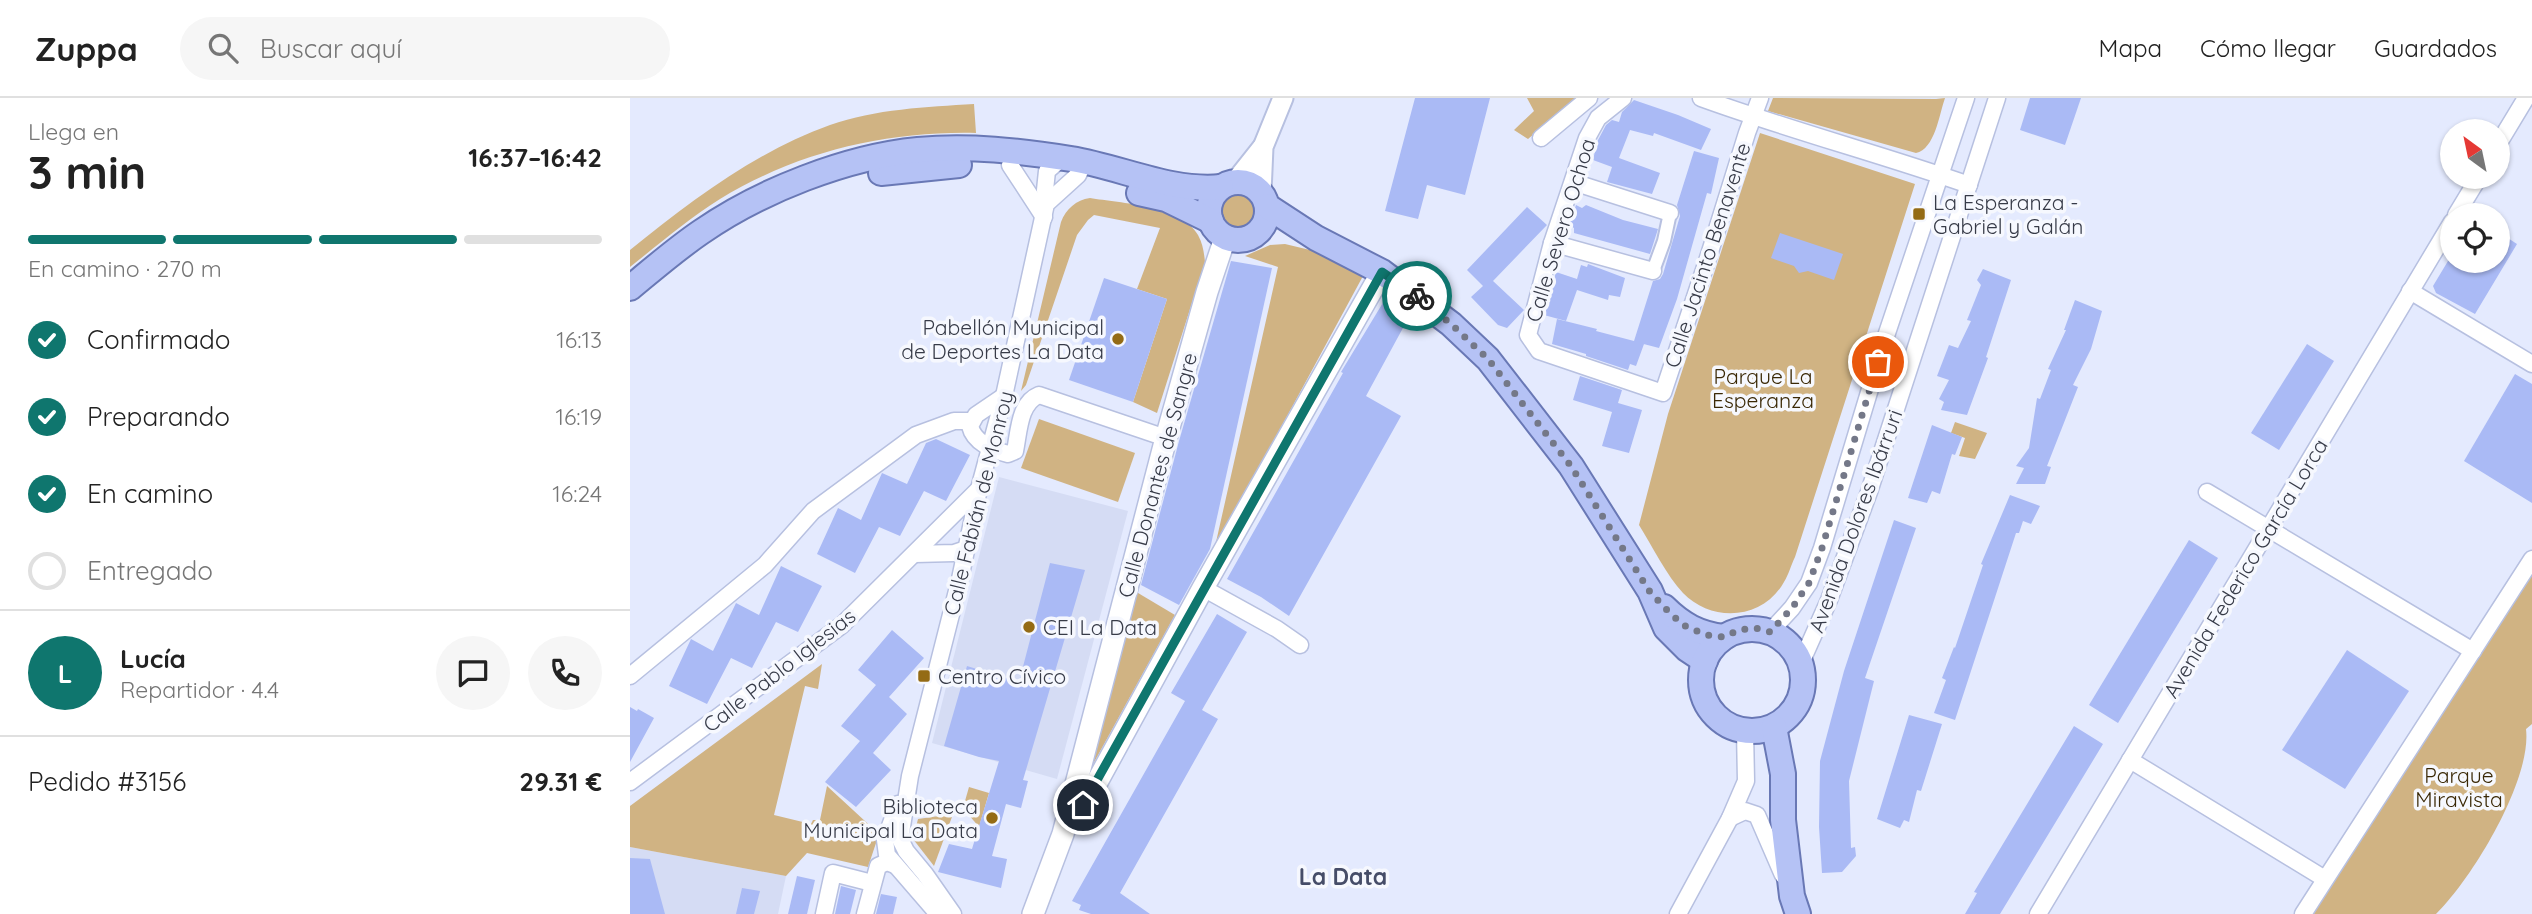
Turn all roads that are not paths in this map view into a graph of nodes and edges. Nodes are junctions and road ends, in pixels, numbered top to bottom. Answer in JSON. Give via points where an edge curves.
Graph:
{"nodes":[{"id":1,"x":1283,"y":98,"type":"edge"},
{"id":2,"x":1589,"y":98,"type":"edge"},
{"id":3,"x":1623,"y":98,"type":"edge"},
{"id":4,"x":1701,"y":98,"type":"edge"},
{"id":5,"x":1760,"y":98,"type":"edge"},
{"id":6,"x":1966,"y":98,"type":"edge"},
{"id":7,"x":1997,"y":98,"type":"edge"},
{"id":8,"x":2524,"y":99,"type":"edge"},
{"id":9,"x":1753,"y":117,"type":"junction"},
{"id":10,"x":2510,"y":123,"type":"edge"},
{"id":11,"x":1541,"y":138,"type":"dead end"},
{"id":12,"x":1263,"y":147,"type":"junction"},
{"id":13,"x":1010,"y":166,"type":"junction"},
{"id":14,"x":1068,"y":166,"type":"junction"},
{"id":15,"x":1940,"y":175,"type":"junction"},
{"id":16,"x":1573,"y":182,"type":"junction"},
{"id":17,"x":1228,"y":185,"type":"junction"},
{"id":18,"x":1969,"y":185,"type":"junction"},
{"id":19,"x":1264,"y":200,"type":"junction"},
{"id":20,"x":1045,"y":211,"type":"junction"},
{"id":21,"x":1670,"y":213,"type":"joint"},
{"id":22,"x":1218,"y":229,"type":"junction"},
{"id":23,"x":1260,"y":230,"type":"junction"},
{"id":24,"x":1316,"y":237,"type":"junction"},
{"id":25,"x":2440,"y":242,"type":"edge"},
{"id":26,"x":1552,"y":243,"type":"junction"},
{"id":27,"x":1653,"y":271,"type":"joint"},
{"id":28,"x":1382,"y":272,"type":"junction"},
{"id":29,"x":630,"y":288,"type":"edge"},
{"id":30,"x":2410,"y":291,"type":"junction"},
{"id":31,"x":630,"y":306,"type":"edge"},
{"id":32,"x":1528,"y":335,"type":"joint"},
{"id":33,"x":2532,"y":364,"type":"edge"},
{"id":34,"x":1004,"y":396,"type":"junction"},
{"id":35,"x":972,"y":421,"type":"junction"},
{"id":36,"x":1166,"y":438,"type":"junction"},
{"id":37,"x":990,"y":449,"type":"junction"},
{"id":38,"x":979,"y":489,"type":"junction"},
{"id":39,"x":2207,"y":492,"type":"dead end"},
{"id":40,"x":943,"y":525,"type":"junction"},
{"id":41,"x":2269,"y":528,"type":"junction"},
{"id":42,"x":968,"y":543,"type":"junction"},
{"id":43,"x":940,"y":552,"type":"junction"},
{"id":44,"x":915,"y":554,"type":"junction"},
{"id":45,"x":2532,"y":559,"type":"edge"},
{"id":46,"x":960,"y":579,"type":"junction"},
{"id":47,"x":1203,"y":588,"type":"junction"},
{"id":48,"x":1650,"y":592,"type":"junction"},
{"id":49,"x":1770,"y":632,"type":"junction"},
{"id":50,"x":1724,"y":637,"type":"junction"},
{"id":51,"x":1300,"y":645,"type":"dead end"},
{"id":52,"x":2473,"y":651,"type":"junction"},
{"id":53,"x":1705,"y":660,"type":"junction"},
{"id":54,"x":1801,"y":663,"type":"junction"},
{"id":55,"x":630,"y":676,"type":"edge"},
{"id":56,"x":1774,"y":727,"type":"junction"},
{"id":57,"x":1745,"y":731,"type":"junction"},
{"id":58,"x":2130,"y":760,"type":"junction"},
{"id":59,"x":909,"y":776,"type":"junction"},
{"id":60,"x":630,"y":782,"type":"edge"},
{"id":61,"x":1068,"y":808,"type":"junction"},
{"id":62,"x":1730,"y":818,"type":"junction"},
{"id":63,"x":895,"y":865,"type":"junction"},
{"id":64,"x":2325,"y":879,"type":"junction"},
{"id":65,"x":872,"y":883,"type":"junction"},
{"id":66,"x":1795,"y":905,"type":"edge"},
{"id":67,"x":1039,"y":911,"type":"edge"},
{"id":68,"x":824,"y":914,"type":"edge"},
{"id":69,"x":865,"y":914,"type":"edge"},
{"id":70,"x":937,"y":914,"type":"edge"},
{"id":71,"x":953,"y":914,"type":"edge"},
{"id":72,"x":1678,"y":914,"type":"edge"},
{"id":73,"x":2038,"y":914,"type":"edge"},
{"id":74,"x":2303,"y":914,"type":"edge"}],
"edges":[{"from":1,"to":12,"type":"street"},
{"from":2,"to":11,"type":"street"},
{"from":3,"to":16,"type":"street","name":"Calle Severo Ochoa","via":[[1598,118]]},
{"from":4,"to":9,"type":"street"},
{"from":5,"to":9,"type":"street","name":"Calle Jacinto Benavente"},
{"from":6,"to":15,"type":"street","name":"Avenida Dolores Ibárruri"},
{"from":7,"to":18,"type":"street","name":"Avenida Dolores Ibárruri"},
{"from":8,"to":10,"type":"street"},
{"from":9,"to":15,"type":"street"},
{"from":9,"to":32,"type":"street","name":"Calle Jacinto Benavente","via":[[1663,393],[1539,351]]},
{"from":12,"to":17,"type":"street"},
{"from":12,"to":19,"type":"street"},
{"from":13,"to":14,"type":"main road"},
{"from":13,"to":20,"type":"street"},
{"from":13,"to":31,"type":"main road","via":[[900,170],[816,192],[713,241]]},
{"from":14,"to":17,"type":"main road","via":[[1193,189]]},
{"from":14,"to":20,"type":"street"},
{"from":14,"to":20,"type":"street","name":"Calle Fabián de Monroy","via":[[1045,190]]},
{"from":14,"to":22,"type":"main road","via":[[1166,200]]},
{"from":14,"to":29,"type":"main road","via":[[1011,150],[918,150],[872,158],[777,192],[719,220]]},
{"from":15,"to":18,"type":"street"},
{"from":15,"to":49,"type":"street","name":"Avenida Dolores Ibárruri","via":[[1809,583]]},
{"from":16,"to":21,"type":"street"},
{"from":16,"to":26,"type":"street","name":"Calle Severo Ochoa"},
{"from":17,"to":19,"type":"main road","via":[[1254,186]]},
{"from":17,"to":22,"type":"main road","via":[[1211,201]]},
{"from":18,"to":54,"type":"street","name":"Avenida Dolores Ibárruri","via":[[1869,492]]},
{"from":19,"to":23,"type":"main road","via":[[1267,215]]},
{"from":19,"to":24,"type":"main road"},
{"from":20,"to":34,"type":"street","name":"Calle Fabián de Monroy"},
{"from":21,"to":27,"type":"street"},
{"from":22,"to":23,"type":"main road","via":[[1238,241]]},
{"from":22,"to":36,"type":"main road","name":"Calle Donantes de Sangre","via":[[1207,292]]},
{"from":23,"to":24,"type":"main road"},
{"from":24,"to":28,"type":"main road"},
{"from":25,"to":30,"type":"street","name":"Avenida Federico García Lorca"},
{"from":26,"to":27,"type":"street"},
{"from":26,"to":32,"type":"street","name":"Calle Severo Ochoa"},
{"from":28,"to":47,"type":"main road"},
{"from":28,"to":48,"type":"main road","via":[[1433,309],[1488,359],[1571,466]]},
{"from":30,"to":33,"type":"street"},
{"from":30,"to":41,"type":"street","name":"Avenida Federico García Lorca"},
{"from":34,"to":35,"type":"street"},
{"from":34,"to":37,"type":"street","name":"Calle Fabián de Monroy"},
{"from":35,"to":37,"type":"street","via":[[974,435]]},
{"from":35,"to":55,"type":"street","via":[[954,421],[916,435],[861,474],[813,510],[765,565]]},
{"from":36,"to":37,"type":"street","via":[[1039,395],[1024,409],[1015,451]]},
{"from":36,"to":61,"type":"main road","name":"Calle Donantes de Sangre"},
{"from":37,"to":38,"type":"street","name":"Calle Fabián de Monroy"},
{"from":38,"to":40,"type":"street","name":"Calle Pablo Iglesias"},
{"from":38,"to":42,"type":"street","name":"Calle Fabián de Monroy"},
{"from":39,"to":41,"type":"street"},
{"from":40,"to":42,"type":"street","via":[[963,527]]},
{"from":40,"to":44,"type":"street","name":"Calle Pablo Iglesias"},
{"from":41,"to":52,"type":"street"},
{"from":41,"to":58,"type":"street","name":"Avenida Federico García Lorca"},
{"from":42,"to":43,"type":"street","via":[[954,553]]},
{"from":42,"to":46,"type":"street","name":"Calle Fabián de Monroy"},
{"from":43,"to":44,"type":"street"},
{"from":43,"to":46,"type":"street"},
{"from":44,"to":60,"type":"street","name":"Calle Pablo Iglesias","via":[[842,625]]},
{"from":45,"to":52,"type":"street"},
{"from":46,"to":59,"type":"street","name":"Calle Fabián de Monroy"},
{"from":47,"to":51,"type":"street"},
{"from":47,"to":61,"type":"main road","via":[[1091,793],[1083,805]]},
{"from":48,"to":50,"type":"main road","via":[[1683,625]]},
{"from":48,"to":53,"type":"main road","via":[[1666,628]]},
{"from":49,"to":50,"type":"main road","via":[[1755,628]]},
{"from":49,"to":54,"type":"main road","via":[[1784,639]]},
{"from":50,"to":53,"type":"main road"},
{"from":52,"to":64,"type":"street"},
{"from":53,"to":57,"type":"main road","via":[[1701,676],[1708,706],[1730,727]]},
{"from":54,"to":56,"type":"main road","via":[[1802,693],[1796,707]]},
{"from":56,"to":57,"type":"main road"},
{"from":56,"to":66,"type":"main road"},
{"from":57,"to":62,"type":"street","via":[[1746,781]]},
{"from":58,"to":64,"type":"street"},
{"from":58,"to":73,"type":"street","name":"Avenida Federico García Lorca"},
{"from":59,"to":63,"type":"street","name":"Calle Fabián de Monroy","via":[[885,840],[887,855]]},
{"from":59,"to":71,"type":"street","name":"Calle Fabián de Monroy","via":[[900,839]]},
{"from":61,"to":67,"type":"main road","name":"Calle Donantes de Sangre"},
{"from":62,"to":66,"type":"street","via":[[1745,811],[1757,815]]},
{"from":62,"to":72,"type":"street"},
{"from":63,"to":65,"type":"street","via":[[881,863]]},
{"from":63,"to":70,"type":"street","name":"Calle Fabián de Monroy"},
{"from":64,"to":74,"type":"street"},
{"from":65,"to":68,"type":"street","via":[[833,873]]},
{"from":65,"to":69,"type":"street"}]}
